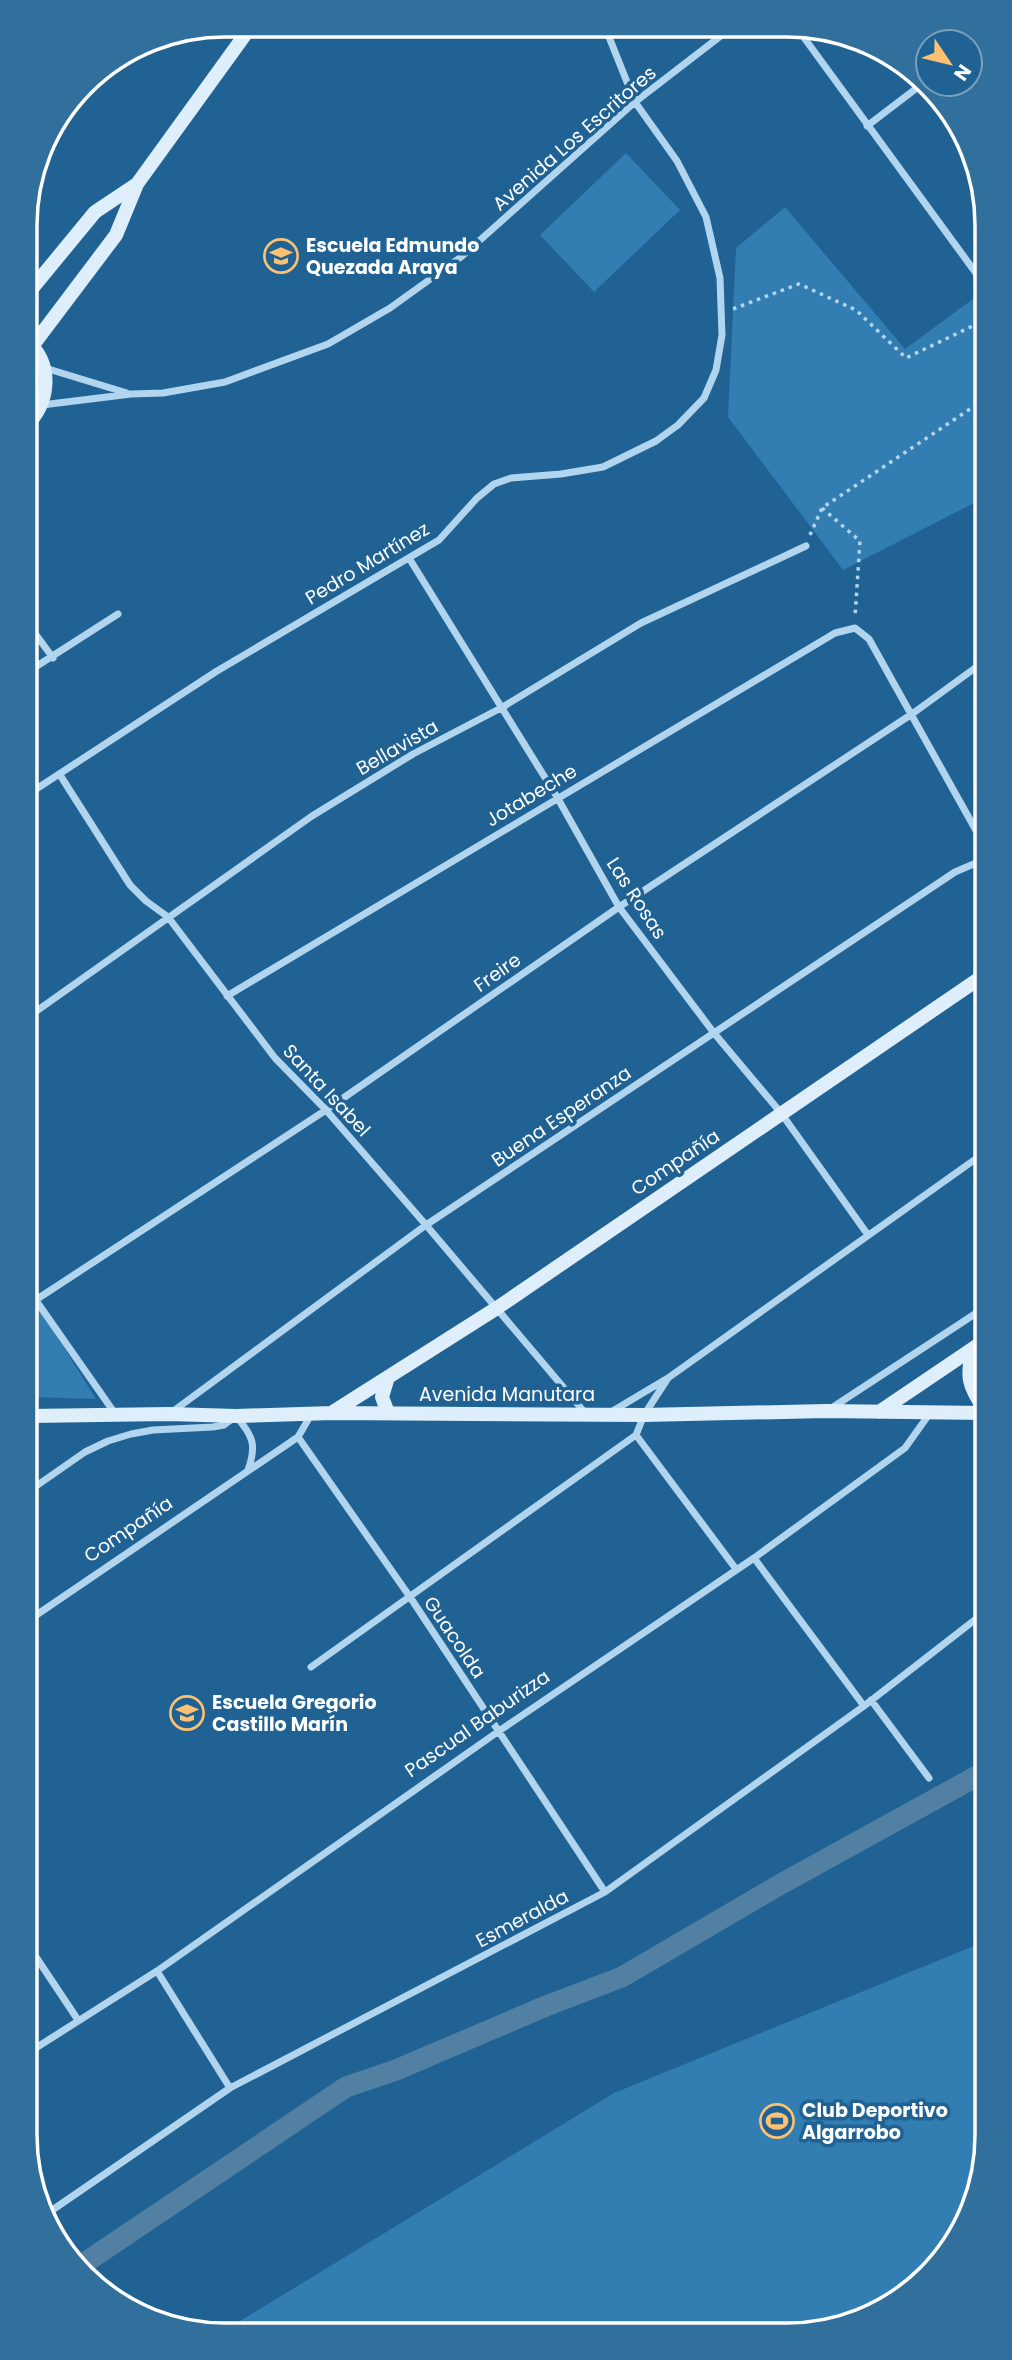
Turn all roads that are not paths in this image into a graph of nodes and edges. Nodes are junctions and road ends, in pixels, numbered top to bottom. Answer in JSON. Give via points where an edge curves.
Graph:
{"nodes":[{"id":1,"x":243,"y":37,"type":"edge"},
{"id":2,"x":609,"y":37,"type":"edge"},
{"id":3,"x":720,"y":37,"type":"edge"},
{"id":4,"x":804,"y":37,"type":"edge"},
{"id":5,"x":914,"y":90,"type":"edge"},
{"id":6,"x":635,"y":102,"type":"junction"},
{"id":7,"x":867,"y":126,"type":"junction"},
{"id":8,"x":137,"y":184,"type":"junction"},
{"id":9,"x":975,"y":272,"type":"edge"},
{"id":10,"x":37,"y":282,"type":"edge"},
{"id":11,"x":37,"y":332,"type":"edge"},
{"id":12,"x":37,"y":356,"type":"edge"},
{"id":13,"x":44,"y":368,"type":"junction"},
{"id":14,"x":131,"y":394,"type":"junction"},
{"id":15,"x":41,"y":405,"type":"junction"},
{"id":16,"x":37,"y":411,"type":"edge"},
{"id":17,"x":806,"y":545,"type":"road end"},
{"id":18,"x":409,"y":558,"type":"junction"},
{"id":19,"x":118,"y":614,"type":"dead end"},
{"id":20,"x":37,"y":636,"type":"edge"},
{"id":21,"x":53,"y":658,"type":"junction"},
{"id":22,"x":37,"y":667,"type":"edge"},
{"id":23,"x":975,"y":668,"type":"edge"},
{"id":24,"x":501,"y":708,"type":"junction"},
{"id":25,"x":912,"y":715,"type":"junction"},
{"id":26,"x":60,"y":775,"type":"junction"},
{"id":27,"x":37,"y":786,"type":"edge"},
{"id":28,"x":557,"y":797,"type":"junction"},
{"id":29,"x":975,"y":829,"type":"edge"},
{"id":30,"x":975,"y":863,"type":"edge"},
{"id":31,"x":620,"y":907,"type":"junction"},
{"id":32,"x":168,"y":917,"type":"junction"},
{"id":33,"x":975,"y":981,"type":"edge"},
{"id":34,"x":228,"y":996,"type":"junction"},
{"id":35,"x":37,"y":1010,"type":"edge"},
{"id":36,"x":714,"y":1033,"type":"junction"},
{"id":37,"x":326,"y":1110,"type":"junction"},
{"id":38,"x":781,"y":1113,"type":"junction"},
{"id":39,"x":975,"y":1159,"type":"edge"},
{"id":40,"x":426,"y":1225,"type":"junction"},
{"id":41,"x":868,"y":1235,"type":"junction"},
{"id":42,"x":37,"y":1299,"type":"edge"},
{"id":43,"x":496,"y":1308,"type":"junction"},
{"id":44,"x":37,"y":1309,"type":"edge"},
{"id":45,"x":975,"y":1313,"type":"edge"},
{"id":46,"x":975,"y":1348,"type":"edge"},
{"id":47,"x":975,"y":1352,"type":"edge"},
{"id":48,"x":387,"y":1377,"type":"junction"},
{"id":49,"x":668,"y":1378,"type":"junction"},
{"id":50,"x":975,"y":1396,"type":"edge"},
{"id":51,"x":826,"y":1411,"type":"junction"},
{"id":52,"x":975,"y":1411,"type":"edge"},
{"id":53,"x":332,"y":1412,"type":"junction"},
{"id":54,"x":879,"y":1412,"type":"junction"},
{"id":55,"x":931,"y":1412,"type":"junction"},
{"id":56,"x":312,"y":1413,"type":"junction"},
{"id":57,"x":388,"y":1413,"type":"junction"},
{"id":58,"x":169,"y":1414,"type":"junction"},
{"id":59,"x":608,"y":1414,"type":"junction"},
{"id":60,"x":587,"y":1415,"type":"junction"},
{"id":61,"x":644,"y":1415,"type":"junction"},
{"id":62,"x":37,"y":1416,"type":"edge"},
{"id":63,"x":236,"y":1416,"type":"junction"},
{"id":64,"x":117,"y":1417,"type":"junction"},
{"id":65,"x":636,"y":1435,"type":"junction"},
{"id":66,"x":298,"y":1437,"type":"junction"},
{"id":67,"x":248,"y":1471,"type":"junction"},
{"id":68,"x":37,"y":1485,"type":"edge"},
{"id":69,"x":754,"y":1558,"type":"junction"},
{"id":70,"x":736,"y":1569,"type":"junction"},
{"id":71,"x":410,"y":1597,"type":"junction"},
{"id":72,"x":37,"y":1615,"type":"edge"},
{"id":73,"x":975,"y":1620,"type":"edge"},
{"id":74,"x":312,"y":1667,"type":"dead end"},
{"id":75,"x":871,"y":1700,"type":"junction"},
{"id":76,"x":864,"y":1706,"type":"junction"},
{"id":77,"x":499,"y":1731,"type":"junction"},
{"id":78,"x":929,"y":1778,"type":"dead end"},
{"id":79,"x":605,"y":1892,"type":"junction"},
{"id":80,"x":37,"y":1958,"type":"edge"},
{"id":81,"x":157,"y":1971,"type":"junction"},
{"id":82,"x":78,"y":2020,"type":"junction"},
{"id":83,"x":37,"y":2047,"type":"edge"},
{"id":84,"x":230,"y":2088,"type":"junction"},
{"id":85,"x":52,"y":2210,"type":"edge"}],
"edges":[{"from":1,"to":8,"type":"main road"},
{"from":2,"to":6,"type":"street","name":"Pedro Martínez"},
{"from":3,"to":6,"type":"street","name":"Avenida Los Escritores"},
{"from":4,"to":7,"type":"street"},
{"from":5,"to":7,"type":"street"},
{"from":6,"to":14,"type":"street","name":"Avenida Los Escritores","via":[[461,257],[390,308],[328,344],[225,382]]},
{"from":6,"to":18,"type":"street","name":"Pedro Martínez","via":[[677,161],[706,217],[720,278],[722,335],[716,370],[704,398],[678,425],[603,467],[494,484],[439,540]]},
{"from":7,"to":9,"type":"street"},
{"from":8,"to":10,"type":"main road","via":[[95,212]]},
{"from":8,"to":11,"type":"main road","via":[[116,235]]},
{"from":12,"to":13,"type":"main road"},
{"from":13,"to":14,"type":"street","name":"Avenida Los Escritores"},
{"from":13,"to":15,"type":"main road"},
{"from":14,"to":15,"type":"street","name":"Avenida Los Escritores"},
{"from":15,"to":16,"type":"main road"},
{"from":17,"to":24,"type":"street","name":"Bellavista","via":[[641,623]]},
{"from":18,"to":24,"type":"street","name":"Las Rosas"},
{"from":18,"to":26,"type":"street","name":"Pedro Martínez","via":[[218,671]]},
{"from":19,"to":21,"type":"street"},
{"from":20,"to":21,"type":"street"},
{"from":21,"to":22,"type":"street"},
{"from":23,"to":25,"type":"street","name":"Freire"},
{"from":24,"to":28,"type":"street","name":"Las Rosas"},
{"from":24,"to":32,"type":"street","name":"Bellavista","via":[[413,754],[312,816]]},
{"from":25,"to":28,"type":"street","name":"Jotabeche","via":[[869,639],[855,628],[835,633]]},
{"from":25,"to":29,"type":"street"},
{"from":25,"to":31,"type":"street","name":"Freire"},
{"from":26,"to":27,"type":"street","name":"Pedro Martínez"},
{"from":26,"to":32,"type":"street","name":"Santa Isabel","via":[[130,884]]},
{"from":28,"to":31,"type":"street","name":"Las Rosas"},
{"from":28,"to":34,"type":"street","name":"Jotabeche"},
{"from":30,"to":36,"type":"street","name":"Buena Esperanza","via":[[955,872]]},
{"from":31,"to":36,"type":"street","name":"Las Rosas"},
{"from":31,"to":37,"type":"street","name":"Freire"},
{"from":32,"to":34,"type":"street","name":"Santa Isabel"},
{"from":32,"to":35,"type":"street","name":"Bellavista"},
{"from":33,"to":38,"type":"main road","name":"Compañía"},
{"from":34,"to":37,"type":"street","name":"Santa Isabel","via":[[275,1058]]},
{"from":36,"to":38,"type":"street","name":"Las Rosas"},
{"from":36,"to":40,"type":"street","name":"Buena Esperanza"},
{"from":37,"to":40,"type":"street","name":"Santa Isabel"},
{"from":37,"to":42,"type":"street","name":"Freire"},
{"from":38,"to":41,"type":"street","name":"Las Rosas"},
{"from":38,"to":43,"type":"main road","name":"Compañía"},
{"from":39,"to":41,"type":"street"},
{"from":40,"to":43,"type":"street","name":"Santa Isabel"},
{"from":40,"to":58,"type":"street","name":"Buena Esperanza"},
{"from":41,"to":49,"type":"street"},
{"from":43,"to":48,"type":"main road","name":"Compañía"},
{"from":43,"to":60,"type":"street","name":"Santa Isabel"},
{"from":44,"to":64,"type":"street"},
{"from":45,"to":51,"type":"street"},
{"from":46,"to":54,"type":"main road"},
{"from":47,"to":50,"type":"main road","via":[[968,1365]]},
{"from":48,"to":53,"type":"main road","name":"Compañía"},
{"from":48,"to":57,"type":"main road","via":[[382,1397]]},
{"from":49,"to":59,"type":"street"},
{"from":49,"to":61,"type":"street"},
{"from":51,"to":54,"type":"main road","name":"Avenida Manutara"},
{"from":51,"to":61,"type":"main road","name":"Avenida Manutara"},
{"from":52,"to":55,"type":"main road","name":"Avenida Manutara"},
{"from":53,"to":56,"type":"main road","name":"Avenida Manutara"},
{"from":53,"to":57,"type":"main road","name":"Avenida Manutara"},
{"from":54,"to":55,"type":"main road","name":"Avenida Manutara"},
{"from":55,"to":69,"type":"street","name":"Pascual Baburizza","via":[[905,1448]]},
{"from":56,"to":63,"type":"main road","name":"Avenida Manutara"},
{"from":56,"to":66,"type":"street","name":"Compañía"},
{"from":57,"to":60,"type":"main road","name":"Avenida Manutara"},
{"from":58,"to":63,"type":"main road","name":"Avenida Manutara"},
{"from":58,"to":64,"type":"main road","name":"Avenida Manutara"},
{"from":59,"to":60,"type":"main road","name":"Avenida Manutara"},
{"from":59,"to":61,"type":"main road","name":"Avenida Manutara"},
{"from":61,"to":65,"type":"street"},
{"from":62,"to":64,"type":"main road","name":"Avenida Manutara"},
{"from":63,"to":67,"type":"street","via":[[254,1447]]},
{"from":63,"to":68,"type":"street","via":[[224,1425],[153,1430],[108,1441]]},
{"from":65,"to":70,"type":"street"},
{"from":65,"to":71,"type":"street"},
{"from":66,"to":67,"type":"street","name":"Compañía"},
{"from":66,"to":71,"type":"street","name":"Guacolda"},
{"from":67,"to":72,"type":"street","name":"Compañía"},
{"from":69,"to":70,"type":"street","name":"Pascual Baburizza"},
{"from":69,"to":76,"type":"street"},
{"from":70,"to":77,"type":"street","name":"Pascual Baburizza"},
{"from":71,"to":74,"type":"street"},
{"from":71,"to":77,"type":"street","name":"Guacolda"},
{"from":73,"to":75,"type":"street","name":"Esmeralda"},
{"from":75,"to":76,"type":"street","name":"Esmeralda"},
{"from":75,"to":78,"type":"street"},
{"from":76,"to":79,"type":"street","name":"Esmeralda"},
{"from":77,"to":79,"type":"street","name":"Guacolda"},
{"from":77,"to":81,"type":"street","name":"Pascual Baburizza"},
{"from":79,"to":84,"type":"street","name":"Esmeralda"},
{"from":80,"to":82,"type":"street"},
{"from":81,"to":82,"type":"street","name":"Pascual Baburizza"},
{"from":81,"to":84,"type":"street"},
{"from":82,"to":83,"type":"street","name":"Pascual Baburizza"},
{"from":84,"to":85,"type":"street","name":"Esmeralda"}]}
